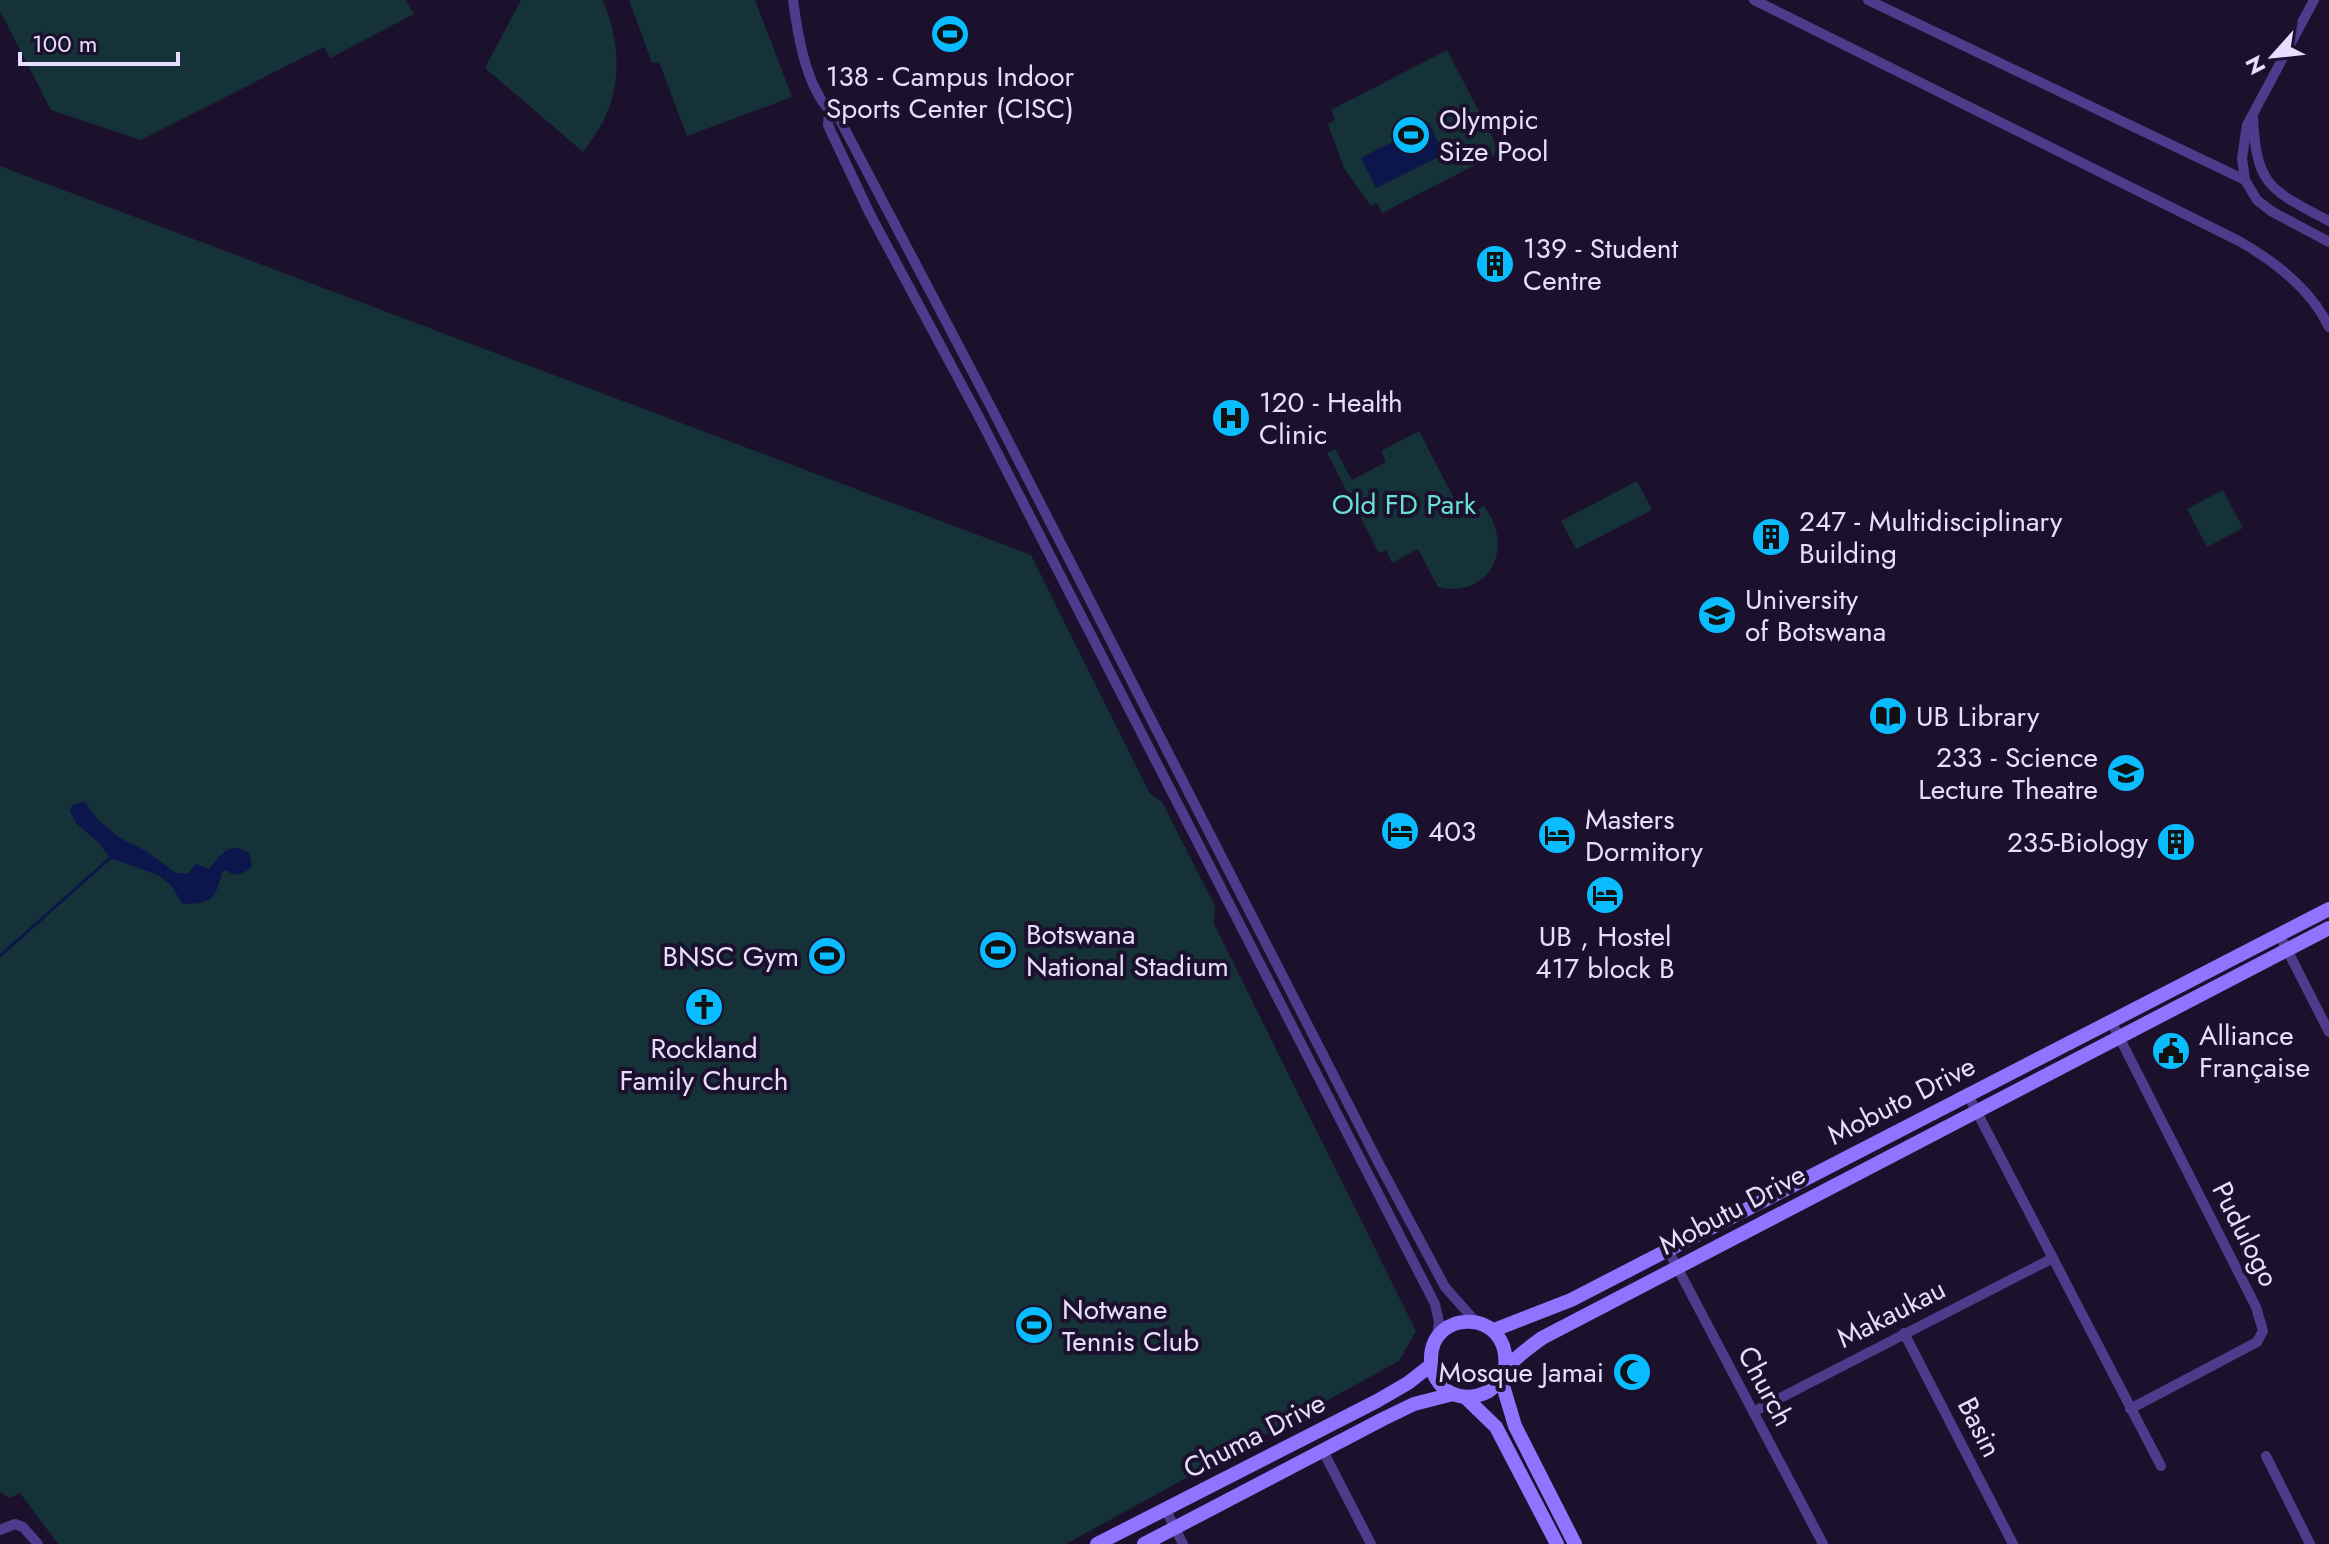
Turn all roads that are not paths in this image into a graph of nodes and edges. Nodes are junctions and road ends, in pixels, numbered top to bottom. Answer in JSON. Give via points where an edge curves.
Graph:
{"nodes":[{"id":1,"x":793,"y":0,"type":"edge"},
{"id":2,"x":1754,"y":0,"type":"edge"},
{"id":3,"x":1868,"y":0,"type":"edge"},
{"id":4,"x":2314,"y":0,"type":"edge"},
{"id":5,"x":829,"y":113,"type":"junction"},
{"id":6,"x":2253,"y":115,"type":"junction"},
{"id":7,"x":2245,"y":180,"type":"junction"},
{"id":8,"x":2329,"y":221,"type":"edge"},
{"id":9,"x":901,"y":236,"type":"junction"},
{"id":10,"x":2329,"y":242,"type":"edge"},
{"id":11,"x":885,"y":244,"type":"junction"},
{"id":12,"x":2329,"y":327,"type":"edge"},
{"id":13,"x":993,"y":411,"type":"junction"},
{"id":14,"x":979,"y":417,"type":"junction"},
{"id":15,"x":2329,"y":909,"type":"edge"},
{"id":16,"x":2329,"y":928,"type":"edge"},
{"id":17,"x":2279,"y":934,"type":"junction"},
{"id":18,"x":2286,"y":950,"type":"junction"},
{"id":19,"x":2137,"y":1007,"type":"junction"},
{"id":20,"x":2111,"y":1021,"type":"junction"},
{"id":21,"x":2145,"y":1023,"type":"junction"},
{"id":22,"x":2329,"y":1032,"type":"edge"},
{"id":23,"x":2118,"y":1037,"type":"junction"},
{"id":24,"x":1968,"y":1095,"type":"junction"},
{"id":25,"x":1977,"y":1111,"type":"junction"},
{"id":26,"x":1668,"y":1250,"type":"junction"},
{"id":27,"x":2053,"y":1258,"type":"junction"},
{"id":28,"x":1677,"y":1267,"type":"junction"},
{"id":29,"x":1476,"y":1322,"type":"junction"},
{"id":30,"x":1494,"y":1330,"type":"junction"},
{"id":31,"x":1904,"y":1333,"type":"junction"},
{"id":32,"x":1437,"y":1337,"type":"junction"},
{"id":33,"x":1431,"y":1365,"type":"junction"},
{"id":34,"x":1503,"y":1373,"type":"junction"},
{"id":35,"x":1459,"y":1395,"type":"junction"},
{"id":36,"x":2130,"y":1409,"type":"junction"},
{"id":37,"x":1753,"y":1412,"type":"junction"},
{"id":38,"x":1323,"y":1451,"type":"junction"},
{"id":39,"x":2266,"y":1456,"type":"dead end"},
{"id":40,"x":2161,"y":1466,"type":"dead end"},
{"id":41,"x":1166,"y":1510,"type":"junction"},
{"id":42,"x":1175,"y":1528,"type":"junction"},
{"id":43,"x":0,"y":1530,"type":"edge"},
{"id":44,"x":38,"y":1544,"type":"edge"},
{"id":45,"x":1097,"y":1544,"type":"edge"},
{"id":46,"x":1144,"y":1544,"type":"edge"},
{"id":47,"x":1183,"y":1544,"type":"edge"},
{"id":48,"x":1371,"y":1544,"type":"edge"},
{"id":49,"x":1557,"y":1544,"type":"edge"},
{"id":50,"x":1575,"y":1544,"type":"edge"},
{"id":51,"x":1823,"y":1544,"type":"edge"},
{"id":52,"x":2013,"y":1544,"type":"edge"},
{"id":53,"x":2310,"y":1544,"type":"edge"}],
"edges":[{"from":1,"to":5,"type":"street","via":[[802,54]]},
{"from":2,"to":12,"type":"street","via":[[2259,252],[2301,287]]},
{"from":3,"to":7,"type":"street"},
{"from":4,"to":6,"type":"street"},
{"from":5,"to":9,"type":"street","via":[[840,120]]},
{"from":5,"to":11,"type":"street","via":[[828,125]]},
{"from":6,"to":7,"type":"street","via":[[2244,134]]},
{"from":6,"to":8,"type":"street","via":[[2255,152],[2269,183]]},
{"from":7,"to":10,"type":"street","via":[[2271,211]]},
{"from":9,"to":11,"type":"street"},
{"from":9,"to":13,"type":"street"},
{"from":11,"to":14,"type":"street"},
{"from":13,"to":14,"type":"street"},
{"from":13,"to":29,"type":"street","via":[[1377,1160],[1445,1287]]},
{"from":14,"to":32,"type":"street","via":[[1435,1304]]},
{"from":15,"to":17,"type":"main road","name":"Mobuto Drive"},
{"from":16,"to":18,"type":"main road","name":"Mobutu Drive"},
{"from":17,"to":18,"type":"street"},
{"from":17,"to":19,"type":"main road","name":"Mobuto Drive"},
{"from":18,"to":21,"type":"main road","name":"Mobutu Drive"},
{"from":18,"to":22,"type":"street"},
{"from":19,"to":20,"type":"main road","name":"Mobuto Drive"},
{"from":19,"to":21,"type":"main road"},
{"from":20,"to":23,"type":"street","name":"Pudulogo"},
{"from":20,"to":24,"type":"main road","name":"Mobuto Drive"},
{"from":21,"to":23,"type":"main road","name":"Mobutu Drive"},
{"from":23,"to":25,"type":"main road","name":"Mobutu Drive"},
{"from":23,"to":36,"type":"street","name":"Pudulogo","via":[[2256,1307],[2263,1331],[2257,1342]]},
{"from":24,"to":25,"type":"street"},
{"from":24,"to":26,"type":"main road","name":"Mobuto Drive"},
{"from":25,"to":27,"type":"street"},
{"from":25,"to":28,"type":"main road","name":"Mobutu Drive"},
{"from":26,"to":28,"type":"street","name":"Church"},
{"from":26,"to":30,"type":"main road","name":"Mobuto Drive","via":[[1546,1311]]},
{"from":27,"to":31,"type":"street","name":"Makaukau"},
{"from":27,"to":36,"type":"street"},
{"from":28,"to":34,"type":"main road","name":"Mobutu Drive","via":[[1542,1338]]},
{"from":28,"to":37,"type":"street","name":"Church"},
{"from":29,"to":30,"type":"main road"},
{"from":29,"to":32,"type":"main road","via":[[1454,1323]]},
{"from":30,"to":34,"type":"main road","via":[[1505,1348]]},
{"from":31,"to":37,"type":"street","name":"Makaukau"},
{"from":31,"to":52,"type":"street","name":"Basin"},
{"from":32,"to":33,"type":"main road"},
{"from":33,"to":35,"type":"main road","via":[[1435,1377]]},
{"from":33,"to":41,"type":"main road","name":"Chuma Drive","via":[[1377,1401]]},
{"from":34,"to":35,"type":"main road","via":[[1486,1393]]},
{"from":34,"to":50,"type":"main road","via":[[1515,1426]]},
{"from":35,"to":38,"type":"main road","name":"Chuma Drive","via":[[1414,1404]]},
{"from":35,"to":49,"type":"main road","via":[[1496,1427]]},
{"from":36,"to":40,"type":"street"},
{"from":37,"to":51,"type":"street","name":"Church"},
{"from":38,"to":42,"type":"main road","name":"Chuma Drive"},
{"from":38,"to":48,"type":"street"},
{"from":39,"to":53,"type":"street"},
{"from":41,"to":42,"type":"street"},
{"from":41,"to":45,"type":"main road","name":"Chuma Drive"},
{"from":42,"to":46,"type":"main road","name":"Chuma Drive"},
{"from":42,"to":47,"type":"street"},
{"from":43,"to":44,"type":"street","via":[[15,1524]]}]}
